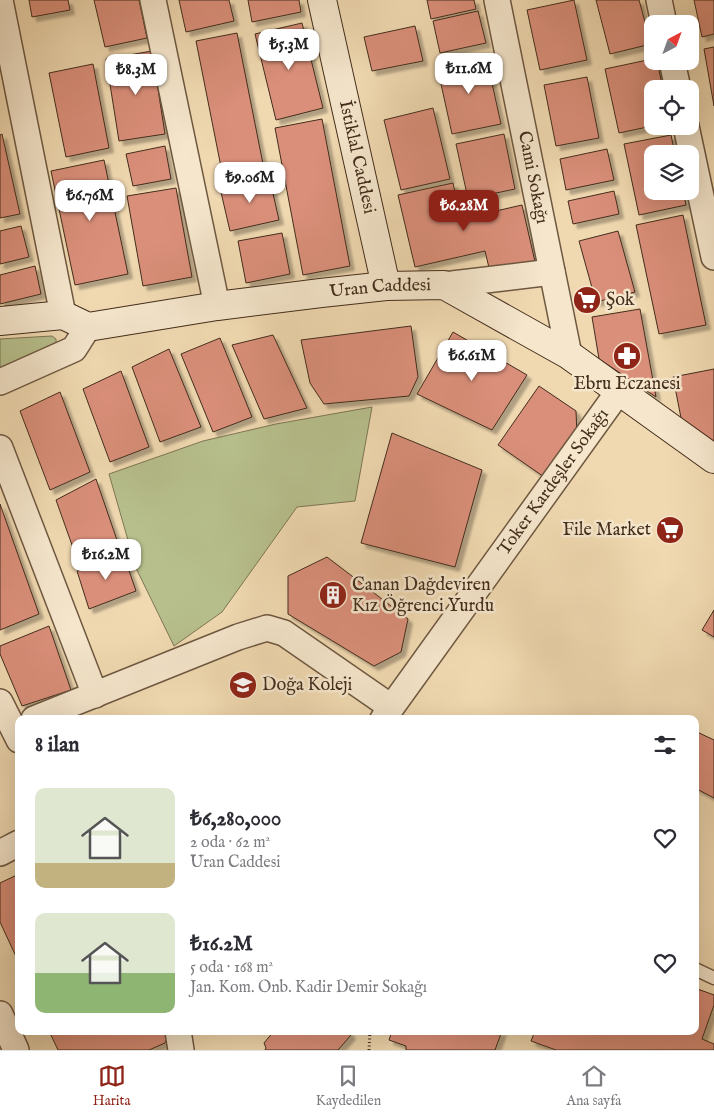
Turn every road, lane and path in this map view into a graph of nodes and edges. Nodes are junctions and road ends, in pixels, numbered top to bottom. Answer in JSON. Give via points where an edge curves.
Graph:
{"nodes":[{"id":1,"x":0,"y":0,"type":"edge"},
{"id":2,"x":153,"y":0,"type":"edge"},
{"id":3,"x":322,"y":0,"type":"edge"},
{"id":4,"x":497,"y":0,"type":"edge"},
{"id":5,"x":658,"y":0,"type":"edge"},
{"id":6,"x":662,"y":15,"type":"edge"},
{"id":7,"x":688,"y":135,"type":"edge"},
{"id":8,"x":714,"y":257,"type":"edge"},
{"id":9,"x":552,"y":272,"type":"junction"},
{"id":10,"x":444,"y":284,"type":"junction"},
{"id":11,"x":386,"y":286,"type":"junction"},
{"id":12,"x":218,"y":306,"type":"junction"},
{"id":13,"x":63,"y":315,"type":"junction"},
{"id":14,"x":0,"y":321,"type":"edge"},
{"id":15,"x":88,"y":327,"type":"junction"},
{"id":16,"x":569,"y":355,"type":"junction"},
{"id":17,"x":0,"y":382,"type":"edge"},
{"id":18,"x":619,"y":391,"type":"junction"},
{"id":19,"x":0,"y":448,"type":"edge"},
{"id":20,"x":714,"y":458,"type":"edge"},
{"id":21,"x":95,"y":695,"type":"junction"},
{"id":22,"x":0,"y":702,"type":"edge"},
{"id":23,"x":387,"y":713,"type":"edge"},
{"id":24,"x":50,"y":715,"type":"edge"},
{"id":25,"x":15,"y":721,"type":"edge"},
{"id":26,"x":15,"y":845,"type":"edge"},
{"id":27,"x":0,"y":853,"type":"edge"},
{"id":28,"x":699,"y":971,"type":"edge"},
{"id":29,"x":714,"y":978,"type":"edge"},
{"id":30,"x":0,"y":1014,"type":"edge"},
{"id":31,"x":370,"y":1035,"type":"edge"},
{"id":32,"x":16,"y":1050,"type":"edge"},
{"id":33,"x":369,"y":1050,"type":"edge"}],
"edges":[{"from":1,"to":13,"type":"street"},
{"from":2,"to":12,"type":"street"},
{"from":3,"to":11,"type":"main road","name":"İstiklal Caddesi"},
{"from":4,"to":9,"type":"street","name":"Cami Sokağı"},
{"from":5,"to":6,"type":"street"},
{"from":7,"to":8,"type":"street"},
{"from":9,"to":10,"type":"street"},
{"from":9,"to":16,"type":"street","name":"Cami Sokağı"},
{"from":10,"to":11,"type":"main road","name":"Uran Caddesi"},
{"from":10,"to":16,"type":"main road","name":"Uran Caddesi"},
{"from":11,"to":12,"type":"main road","name":"Uran Caddesi"},
{"from":12,"to":15,"type":"main road","name":"Uran Caddesi"},
{"from":13,"to":14,"type":"main road"},
{"from":13,"to":15,"type":"main road"},
{"from":15,"to":17,"type":"street","via":[[74,349]]},
{"from":16,"to":18,"type":"main road","name":"Uran Caddesi"},
{"from":18,"to":20,"type":"main road","name":"Uran Caddesi"},
{"from":18,"to":23,"type":"street","name":"Toker Kardeşler Sokağı"},
{"from":19,"to":21,"type":"street"},
{"from":21,"to":23,"type":"street","via":[[267,628],[284,633]]},
{"from":21,"to":24,"type":"street"},
{"from":22,"to":25,"type":"street"},
{"from":26,"to":27,"type":"street"},
{"from":28,"to":29,"type":"lane"},
{"from":30,"to":32,"type":"street"},
{"from":31,"to":33,"type":"path"}]}
